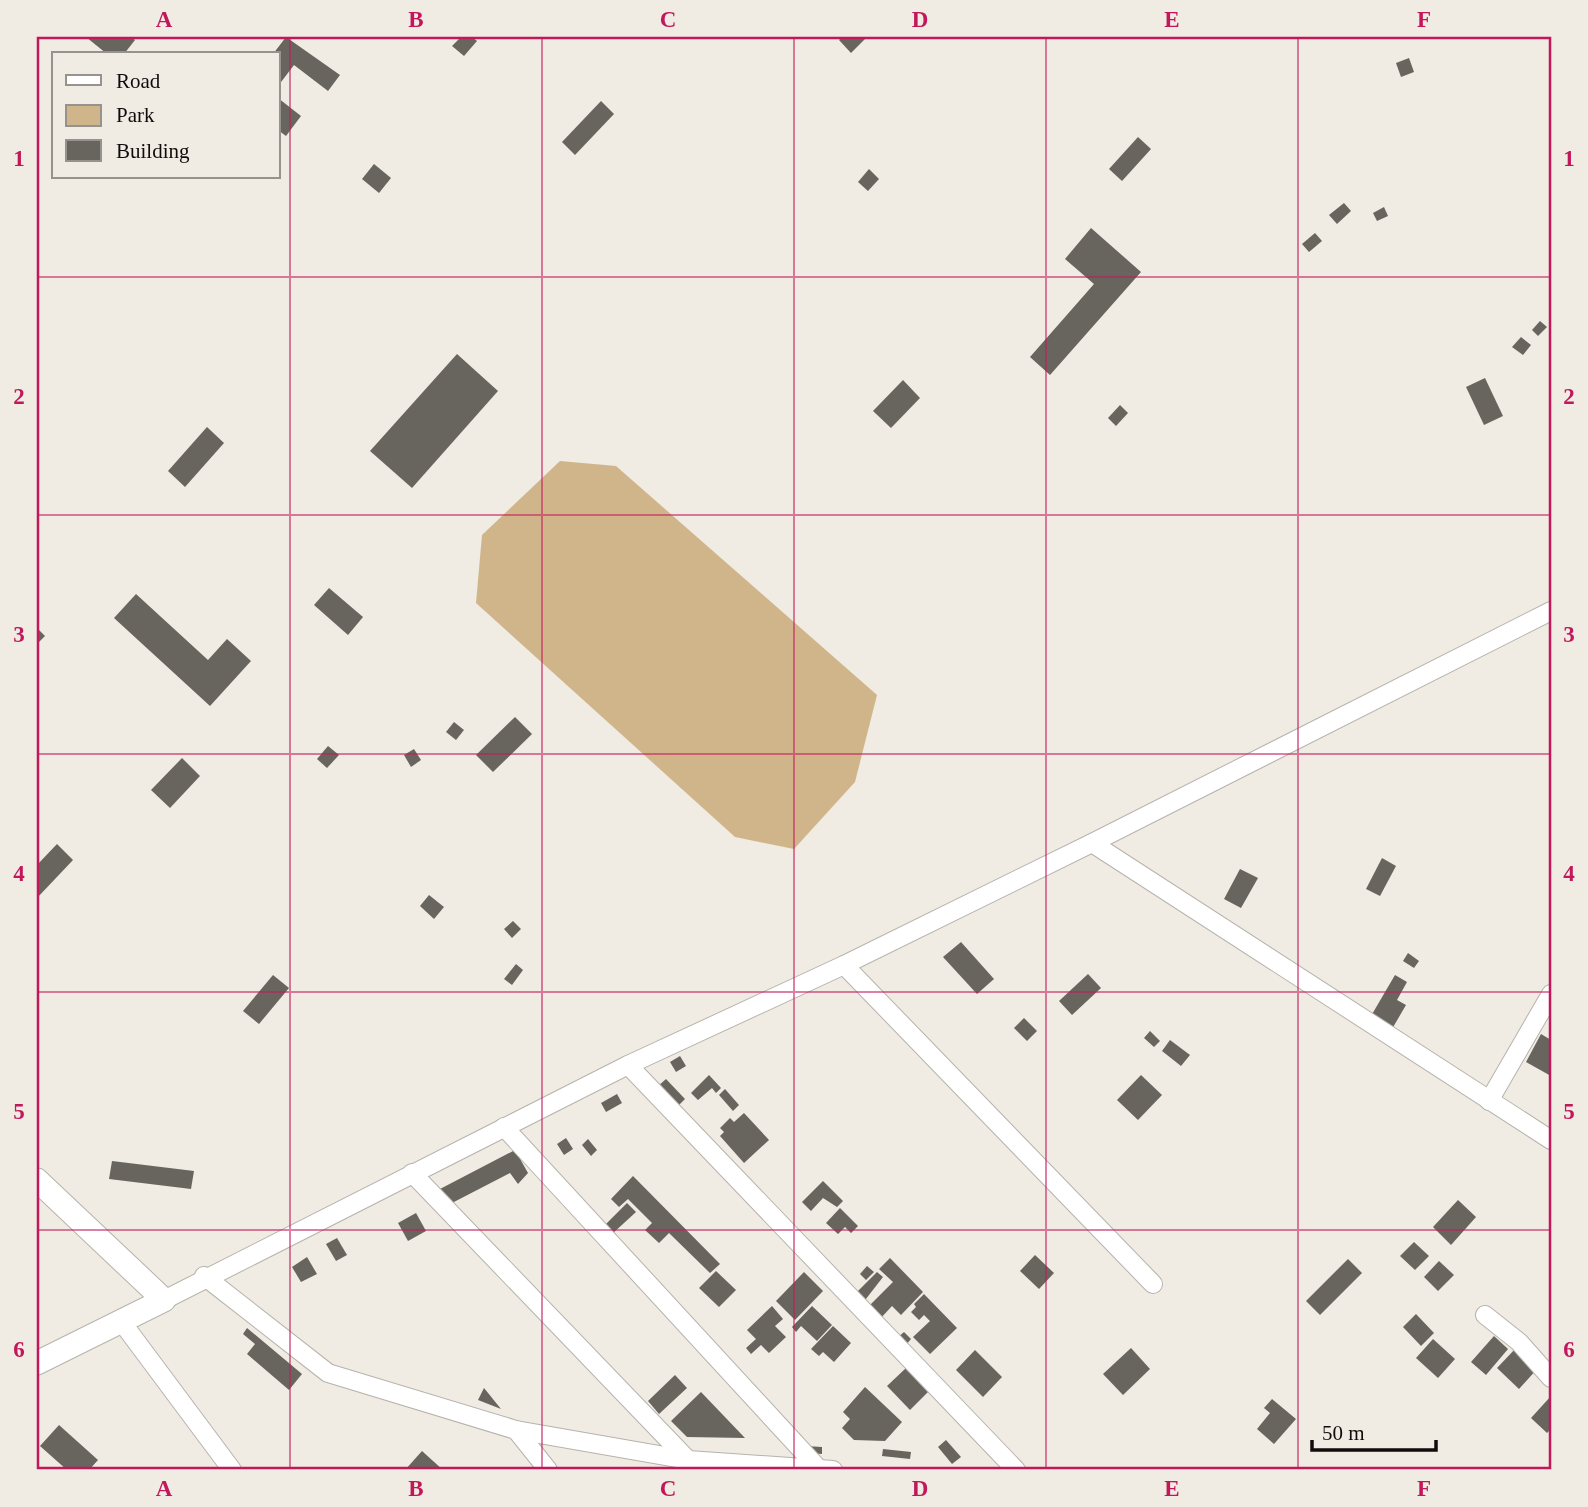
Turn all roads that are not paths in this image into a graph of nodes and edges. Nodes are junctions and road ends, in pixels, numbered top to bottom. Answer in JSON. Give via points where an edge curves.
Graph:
{"nodes":[{"id":1,"x":1551,"y":611,"type":"edge"},
{"id":2,"x":1092,"y":843,"type":"junction"},
{"id":3,"x":844,"y":965,"type":"junction"},
{"id":4,"x":1551,"y":994,"type":"edge"},
{"id":5,"x":628,"y":1065,"type":"junction"},
{"id":6,"x":1489,"y":1101,"type":"junction"},
{"id":7,"x":504,"y":1127,"type":"junction"},
{"id":8,"x":1551,"y":1140,"type":"edge"},
{"id":9,"x":412,"y":1173,"type":"junction"},
{"id":10,"x":37,"y":1181,"type":"edge"},
{"id":11,"x":204,"y":1276,"type":"junction"},
{"id":12,"x":1153,"y":1284,"type":"dead end"},
{"id":13,"x":164,"y":1300,"type":"junction"},
{"id":14,"x":1485,"y":1315,"type":"dead end"},
{"id":15,"x":121,"y":1321,"type":"junction"},
{"id":16,"x":37,"y":1363,"type":"edge"},
{"id":17,"x":1551,"y":1378,"type":"edge"},
{"id":18,"x":516,"y":1430,"type":"junction"},
{"id":19,"x":688,"y":1460,"type":"junction"},
{"id":20,"x":729,"y":1466,"type":"edge"},
{"id":21,"x":232,"y":1470,"type":"edge"},
{"id":22,"x":548,"y":1470,"type":"edge"},
{"id":23,"x":826,"y":1470,"type":"edge"},
{"id":24,"x":1016,"y":1470,"type":"edge"}],
"edges":[{"from":1,"to":2,"type":"street"},
{"from":2,"to":3,"type":"street"},
{"from":2,"to":6,"type":"street"},
{"from":3,"to":5,"type":"street"},
{"from":3,"to":12,"type":"street"},
{"from":4,"to":6,"type":"street"},
{"from":5,"to":7,"type":"street"},
{"from":5,"to":24,"type":"street"},
{"from":6,"to":8,"type":"street"},
{"from":7,"to":9,"type":"street"},
{"from":7,"to":23,"type":"street"},
{"from":9,"to":11,"type":"street"},
{"from":9,"to":19,"type":"street"},
{"from":10,"to":13,"type":"main road"},
{"from":11,"to":13,"type":"street"},
{"from":11,"to":18,"type":"street","via":[[328,1373]]},
{"from":13,"to":15,"type":"main road"},
{"from":14,"to":17,"type":"street","via":[[1519,1342]]},
{"from":15,"to":16,"type":"main road"},
{"from":15,"to":21,"type":"street"},
{"from":18,"to":19,"type":"street"},
{"from":18,"to":22,"type":"street"},
{"from":19,"to":20,"type":"street"},
{"from":20,"to":23,"type":"street"}]}
